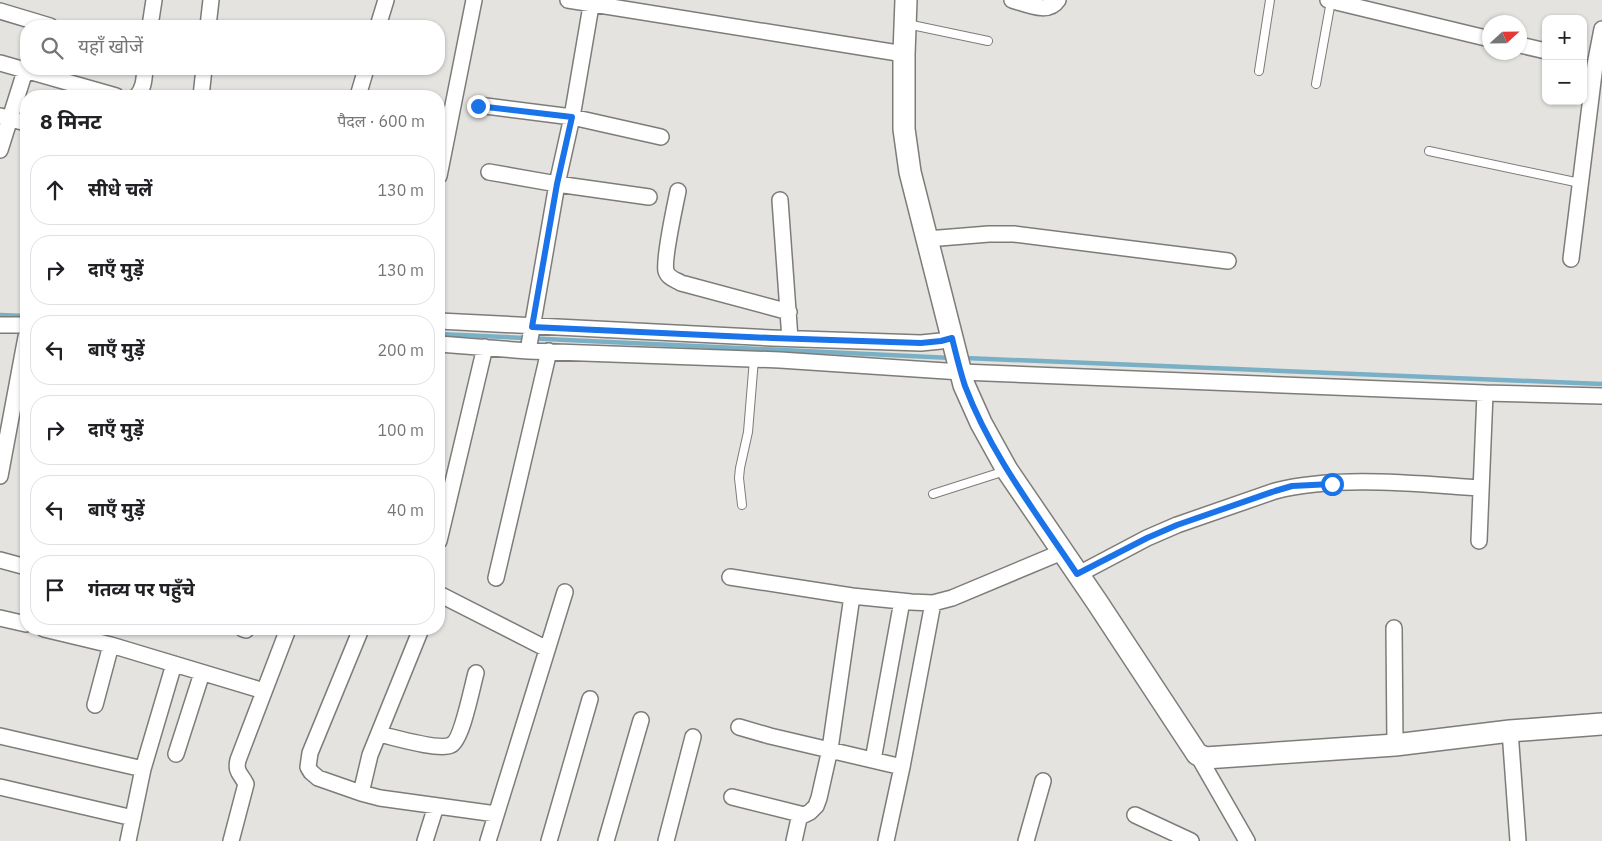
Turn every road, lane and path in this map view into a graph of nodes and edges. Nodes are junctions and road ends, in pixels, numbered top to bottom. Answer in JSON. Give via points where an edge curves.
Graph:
{"nodes":[{"id":1,"x":154,"y":0,"type":"edge"},
{"id":2,"x":210,"y":0,"type":"edge"},
{"id":3,"x":386,"y":0,"type":"edge"},
{"id":4,"x":474,"y":0,"type":"edge"},
{"id":5,"x":568,"y":0,"type":"edge"},
{"id":6,"x":906,"y":0,"type":"edge"},
{"id":7,"x":1012,"y":0,"type":"edge"},
{"id":8,"x":1058,"y":0,"type":"edge"},
{"id":9,"x":1270,"y":0,"type":"edge"},
{"id":10,"x":1330,"y":0,"type":"edge"},
{"id":11,"x":592,"y":2,"type":"edge"},
{"id":12,"x":0,"y":11,"type":"edge"},
{"id":13,"x":28,"y":20,"type":"edge"},
{"id":14,"x":151,"y":20,"type":"edge"},
{"id":15,"x":208,"y":20,"type":"edge"},
{"id":16,"x":380,"y":20,"type":"edge"},
{"id":17,"x":905,"y":24,"type":"junction"},
{"id":18,"x":1602,"y":29,"type":"edge"},
{"id":19,"x":1482,"y":36,"type":"edge"},
{"id":20,"x":988,"y":40,"type":"dead end"},
{"id":21,"x":1527,"y":48,"type":"edge"},
{"id":22,"x":1542,"y":51,"type":"edge"},
{"id":23,"x":904,"y":54,"type":"junction"},
{"id":24,"x":0,"y":63,"type":"edge"},
{"id":25,"x":1593,"y":64,"type":"edge"},
{"id":26,"x":20,"y":67,"type":"edge"},
{"id":27,"x":1260,"y":71,"type":"dead end"},
{"id":28,"x":23,"y":75,"type":"edge"},
{"id":29,"x":48,"y":75,"type":"edge"},
{"id":30,"x":144,"y":75,"type":"edge"},
{"id":31,"x":203,"y":75,"type":"edge"},
{"id":32,"x":364,"y":75,"type":"edge"},
{"id":33,"x":1316,"y":84,"type":"dead end"},
{"id":34,"x":97,"y":90,"type":"edge"},
{"id":35,"x":142,"y":90,"type":"edge"},
{"id":36,"x":201,"y":90,"type":"edge"},
{"id":37,"x":360,"y":90,"type":"edge"},
{"id":38,"x":478,"y":106,"type":"dead end"},
{"id":39,"x":5,"y":117,"type":"edge"},
{"id":40,"x":572,"y":117,"type":"junction"},
{"id":41,"x":20,"y":121,"type":"edge"},
{"id":42,"x":662,"y":137,"type":"dead end"},
{"id":43,"x":445,"y":146,"type":"edge"},
{"id":44,"x":0,"y":150,"type":"edge"},
{"id":45,"x":1430,"y":152,"type":"dead end"},
{"id":46,"x":490,"y":172,"type":"dead end"},
{"id":47,"x":1580,"y":183,"type":"junction"},
{"id":48,"x":557,"y":184,"type":"junction"},
{"id":49,"x":678,"y":191,"type":"dead end"},
{"id":50,"x":649,"y":197,"type":"dead end"},
{"id":51,"x":780,"y":200,"type":"dead end"},
{"id":52,"x":927,"y":239,"type":"junction"},
{"id":53,"x":1571,"y":259,"type":"dead end"},
{"id":54,"x":1228,"y":261,"type":"dead end"},
{"id":55,"x":788,"y":312,"type":"junction"},
{"id":56,"x":445,"y":322,"type":"edge"},
{"id":57,"x":0,"y":325,"type":"edge"},
{"id":58,"x":20,"y":325,"type":"edge"},
{"id":59,"x":530,"y":338,"type":"junction"},
{"id":60,"x":790,"y":339,"type":"junction"},
{"id":61,"x":445,"y":344,"type":"edge"},
{"id":62,"x":485,"y":347,"type":"junction"},
{"id":63,"x":548,"y":351,"type":"junction"},
{"id":64,"x":956,"y":354,"type":"junction"},
{"id":65,"x":754,"y":359,"type":"junction"},
{"id":66,"x":20,"y":369,"type":"edge"},
{"id":67,"x":1485,"y":394,"type":"junction"},
{"id":68,"x":1602,"y":396,"type":"edge"},
{"id":69,"x":1007,"y":470,"type":"junction"},
{"id":70,"x":0,"y":476,"type":"edge"},
{"id":71,"x":1481,"y":488,"type":"junction"},
{"id":72,"x":933,"y":494,"type":"dead end"},
{"id":73,"x":742,"y":505,"type":"dead end"},
{"id":74,"x":445,"y":516,"type":"edge"},
{"id":75,"x":1479,"y":541,"type":"dead end"},
{"id":76,"x":1062,"y":552,"type":"junction"},
{"id":77,"x":0,"y":560,"type":"edge"},
{"id":78,"x":20,"y":565,"type":"edge"},
{"id":79,"x":1077,"y":574,"type":"junction"},
{"id":80,"x":730,"y":577,"type":"dead end"},
{"id":81,"x":496,"y":578,"type":"dead end"},
{"id":82,"x":565,"y":592,"type":"dead end"},
{"id":83,"x":852,"y":596,"type":"junction"},
{"id":84,"x":445,"y":597,"type":"edge"},
{"id":85,"x":902,"y":601,"type":"junction"},
{"id":86,"x":933,"y":603,"type":"junction"},
{"id":87,"x":0,"y":618,"type":"edge"},
{"id":88,"x":20,"y":623,"type":"edge"},
{"id":89,"x":1394,"y":628,"type":"dead end"},
{"id":90,"x":69,"y":635,"type":"edge"},
{"id":91,"x":286,"y":635,"type":"edge"},
{"id":92,"x":359,"y":635,"type":"edge"},
{"id":93,"x":418,"y":635,"type":"edge"},
{"id":94,"x":111,"y":645,"type":"junction"},
{"id":95,"x":547,"y":649,"type":"junction"},
{"id":96,"x":174,"y":664,"type":"junction"},
{"id":97,"x":202,"y":673,"type":"junction"},
{"id":98,"x":476,"y":673,"type":"dead end"},
{"id":99,"x":264,"y":691,"type":"junction"},
{"id":100,"x":590,"y":699,"type":"dead end"},
{"id":101,"x":95,"y":705,"type":"dead end"},
{"id":102,"x":641,"y":720,"type":"dead end"},
{"id":103,"x":1602,"y":724,"type":"edge"},
{"id":104,"x":739,"y":727,"type":"dead end"},
{"id":105,"x":1510,"y":731,"type":"junction"},
{"id":106,"x":379,"y":734,"type":"junction"},
{"id":107,"x":0,"y":736,"type":"edge"},
{"id":108,"x":693,"y":737,"type":"dead end"},
{"id":109,"x":1395,"y":745,"type":"junction"},
{"id":110,"x":830,"y":749,"type":"junction"},
{"id":111,"x":176,"y":754,"type":"dead end"},
{"id":112,"x":1197,"y":754,"type":"junction"},
{"id":113,"x":873,"y":760,"type":"junction"},
{"id":114,"x":902,"y":767,"type":"junction"},
{"id":115,"x":143,"y":769,"type":"junction"},
{"id":116,"x":1042,"y":781,"type":"dead end"},
{"id":117,"x":0,"y":787,"type":"edge"},
{"id":118,"x":361,"y":793,"type":"junction"},
{"id":119,"x":732,"y":797,"type":"dead end"},
{"id":120,"x":436,"y":806,"type":"junction"},
{"id":121,"x":496,"y":814,"type":"junction"},
{"id":122,"x":800,"y":814,"type":"junction"},
{"id":123,"x":1136,"y":815,"type":"dead end"},
{"id":124,"x":133,"y":818,"type":"junction"},
{"id":125,"x":128,"y":841,"type":"edge"},
{"id":126,"x":231,"y":841,"type":"edge"},
{"id":127,"x":426,"y":841,"type":"edge"},
{"id":128,"x":488,"y":841,"type":"edge"},
{"id":129,"x":549,"y":841,"type":"edge"},
{"id":130,"x":606,"y":841,"type":"edge"},
{"id":131,"x":666,"y":841,"type":"edge"},
{"id":132,"x":794,"y":841,"type":"edge"},
{"id":133,"x":886,"y":841,"type":"edge"},
{"id":134,"x":1026,"y":841,"type":"edge"},
{"id":135,"x":1191,"y":841,"type":"edge"},
{"id":136,"x":1247,"y":841,"type":"edge"},
{"id":137,"x":1518,"y":841,"type":"edge"}],
"edges":[{"from":1,"to":14,"type":"street"},
{"from":2,"to":15,"type":"street"},
{"from":3,"to":16,"type":"street"},
{"from":4,"to":43,"type":"street"},
{"from":5,"to":11,"type":"street"},
{"from":6,"to":17,"type":"street"},
{"from":7,"to":8,"type":"street","via":[[1042,8],[1051,7]]},
{"from":9,"to":27,"type":"lane"},
{"from":10,"to":19,"type":"street"},
{"from":10,"to":33,"type":"lane"},
{"from":11,"to":23,"type":"street"},
{"from":11,"to":40,"type":"street"},
{"from":12,"to":13,"type":"street"},
{"from":17,"to":20,"type":"lane"},
{"from":17,"to":23,"type":"street"},
{"from":18,"to":25,"type":"street"},
{"from":21,"to":22,"type":"street"},
{"from":23,"to":52,"type":"street","via":[[904,129],[910,172]]},
{"from":24,"to":26,"type":"street"},
{"from":25,"to":47,"type":"street"},
{"from":28,"to":39,"type":"street"},
{"from":29,"to":34,"type":"street"},
{"from":30,"to":35,"type":"street"},
{"from":31,"to":36,"type":"street"},
{"from":32,"to":37,"type":"street"},
{"from":38,"to":40,"type":"street"},
{"from":39,"to":41,"type":"street"},
{"from":39,"to":44,"type":"street"},
{"from":40,"to":42,"type":"street"},
{"from":40,"to":48,"type":"street"},
{"from":45,"to":47,"type":"lane"},
{"from":46,"to":48,"type":"street"},
{"from":47,"to":53,"type":"street"},
{"from":48,"to":50,"type":"street"},
{"from":48,"to":59,"type":"street"},
{"from":49,"to":55,"type":"street","via":[[667,255],[668,274],[681,283]]},
{"from":51,"to":55,"type":"street"},
{"from":52,"to":54,"type":"street","via":[[1021,235]]},
{"from":52,"to":64,"type":"street"},
{"from":55,"to":60,"type":"street"},
{"from":56,"to":59,"type":"street"},
{"from":57,"to":58,"type":"street"},
{"from":59,"to":60,"type":"street"},
{"from":59,"to":62,"type":"street"},
{"from":59,"to":63,"type":"street"},
{"from":60,"to":64,"type":"street","via":[[941,341]]},
{"from":61,"to":62,"type":"street"},
{"from":62,"to":74,"type":"street"},
{"from":63,"to":65,"type":"street"},
{"from":63,"to":81,"type":"street"},
{"from":64,"to":65,"type":"street"},
{"from":64,"to":67,"type":"street"},
{"from":64,"to":69,"type":"street","via":[[964,385]]},
{"from":65,"to":73,"type":"lane","via":[[748,432],[739,478]]},
{"from":66,"to":70,"type":"street"},
{"from":67,"to":68,"type":"street"},
{"from":67,"to":71,"type":"street"},
{"from":69,"to":72,"type":"lane"},
{"from":69,"to":76,"type":"street"},
{"from":71,"to":75,"type":"street"},
{"from":71,"to":79,"type":"street","via":[[1363,483],[1292,486],[1177,525]]},
{"from":76,"to":79,"type":"street"},
{"from":76,"to":86,"type":"street","via":[[958,596]]},
{"from":77,"to":78,"type":"street"},
{"from":79,"to":112,"type":"street"},
{"from":80,"to":83,"type":"street"},
{"from":82,"to":95,"type":"street"},
{"from":83,"to":85,"type":"street"},
{"from":83,"to":110,"type":"street"},
{"from":84,"to":95,"type":"street"},
{"from":85,"to":86,"type":"street"},
{"from":85,"to":113,"type":"street"},
{"from":86,"to":114,"type":"street"},
{"from":87,"to":88,"type":"street"},
{"from":89,"to":109,"type":"street"},
{"from":90,"to":94,"type":"street"},
{"from":91,"to":99,"type":"street"},
{"from":92,"to":118,"type":"street","via":[[308,767],[318,778]]},
{"from":93,"to":106,"type":"street"},
{"from":94,"to":96,"type":"street"},
{"from":94,"to":101,"type":"street"},
{"from":95,"to":121,"type":"street"},
{"from":96,"to":97,"type":"street"},
{"from":96,"to":115,"type":"street"},
{"from":97,"to":99,"type":"street"},
{"from":97,"to":111,"type":"street"},
{"from":98,"to":106,"type":"street","via":[[459,736],[451,745],[431,746]]},
{"from":99,"to":126,"type":"street","via":[[236,767],[246,784]]},
{"from":100,"to":129,"type":"street"},
{"from":102,"to":130,"type":"street"},
{"from":103,"to":105,"type":"street"},
{"from":104,"to":110,"type":"street"},
{"from":105,"to":109,"type":"street"},
{"from":105,"to":137,"type":"street"},
{"from":106,"to":118,"type":"street"},
{"from":107,"to":115,"type":"street"},
{"from":108,"to":131,"type":"street"},
{"from":109,"to":112,"type":"street","via":[[1205,758]]},
{"from":110,"to":113,"type":"street"},
{"from":110,"to":122,"type":"street","via":[[816,806],[810,812]]},
{"from":112,"to":136,"type":"street"},
{"from":113,"to":114,"type":"street"},
{"from":114,"to":133,"type":"street"},
{"from":115,"to":124,"type":"street"},
{"from":116,"to":134,"type":"street"},
{"from":117,"to":124,"type":"street"},
{"from":118,"to":120,"type":"street"},
{"from":119,"to":122,"type":"street"},
{"from":120,"to":121,"type":"street"},
{"from":120,"to":127,"type":"street"},
{"from":121,"to":128,"type":"street"},
{"from":122,"to":132,"type":"street"},
{"from":123,"to":135,"type":"street"},
{"from":124,"to":125,"type":"street"}]}
